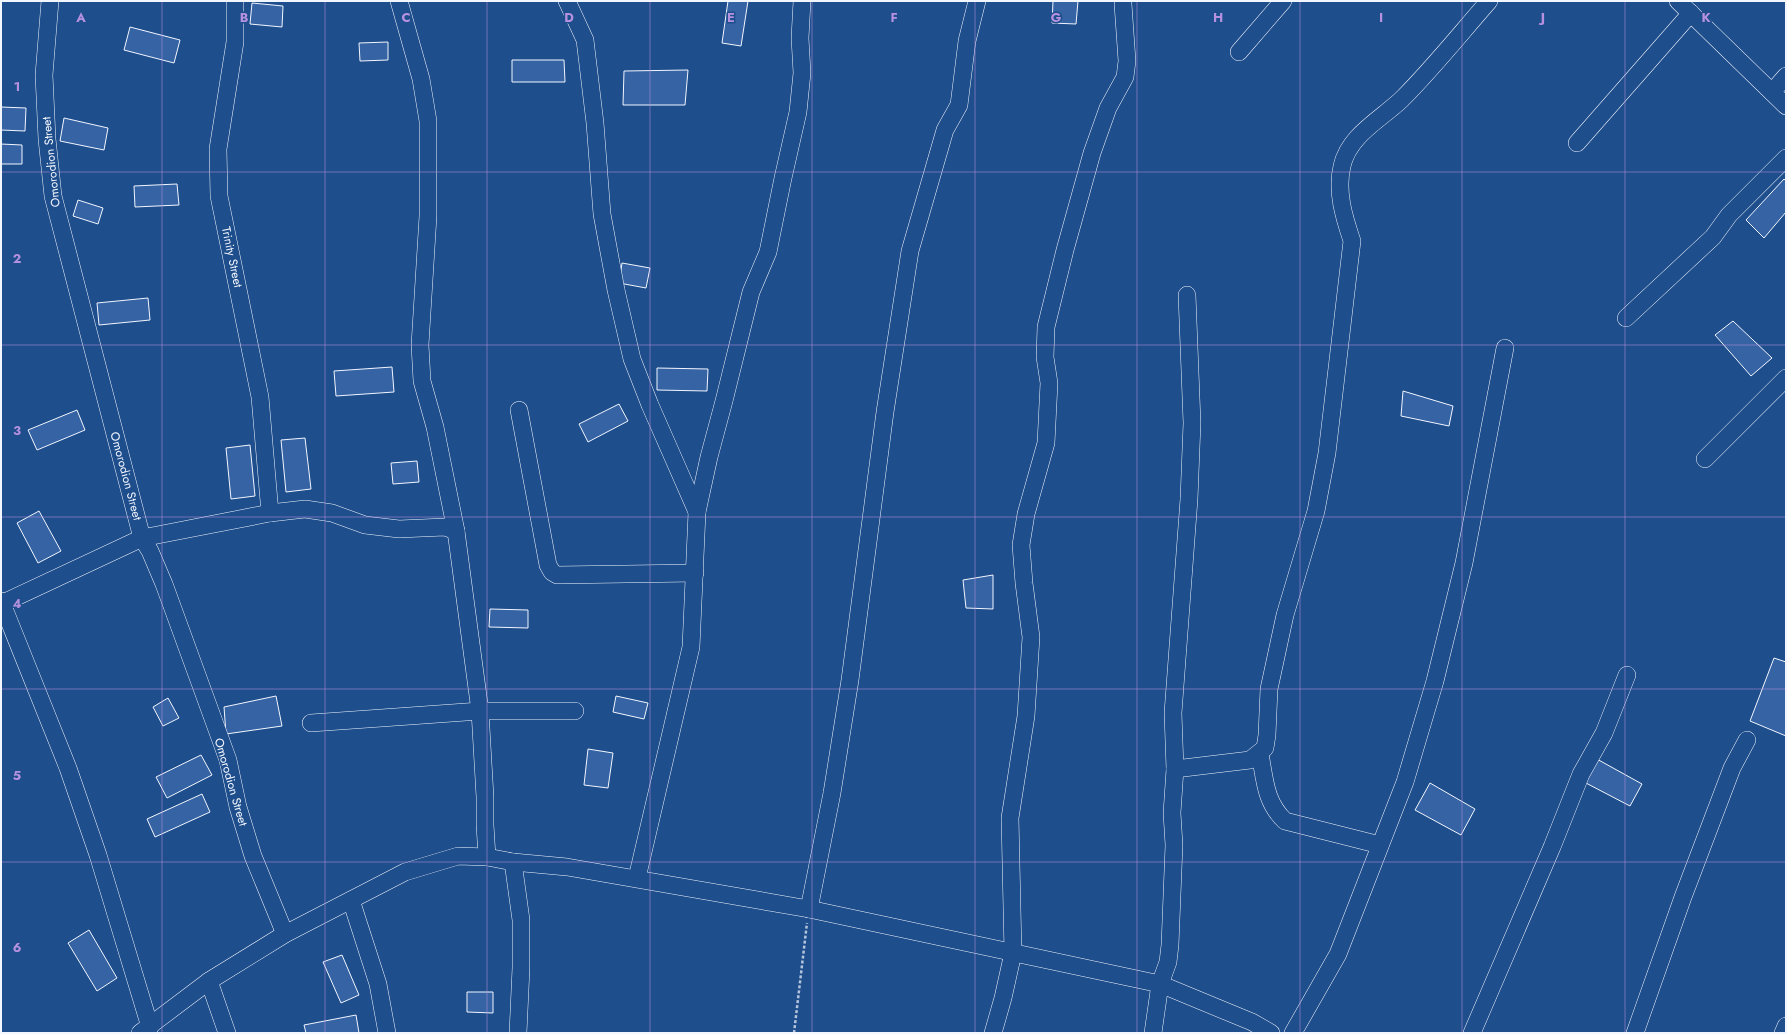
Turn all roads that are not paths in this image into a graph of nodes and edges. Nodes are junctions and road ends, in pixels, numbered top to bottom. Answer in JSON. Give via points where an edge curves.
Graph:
{"nodes":[{"id":1,"x":50,"y":1,"type":"edge"},
{"id":2,"x":235,"y":1,"type":"edge"},
{"id":3,"x":399,"y":1,"type":"edge"},
{"id":4,"x":567,"y":1,"type":"edge"},
{"id":5,"x":802,"y":1,"type":"edge"},
{"id":6,"x":977,"y":1,"type":"edge"},
{"id":7,"x":1283,"y":1,"type":"edge"},
{"id":8,"x":1489,"y":1,"type":"edge"},
{"id":9,"x":1678,"y":1,"type":"edge"},
{"id":10,"x":1123,"y":4,"type":"dead end"},
{"id":11,"x":1690,"y":13,"type":"junction"},
{"id":12,"x":1239,"y":52,"type":"dead end"},
{"id":13,"x":1786,"y":76,"type":"edge"},
{"id":14,"x":1772,"y":92,"type":"junction"},
{"id":15,"x":1786,"y":106,"type":"edge"},
{"id":16,"x":1577,"y":143,"type":"dead end"},
{"id":17,"x":1786,"y":158,"type":"edge"},
{"id":18,"x":1187,"y":295,"type":"dead end"},
{"id":19,"x":1626,"y":318,"type":"dead end"},
{"id":20,"x":1505,"y":348,"type":"dead end"},
{"id":21,"x":1786,"y":378,"type":"edge"},
{"id":22,"x":519,"y":410,"type":"dead end"},
{"id":23,"x":1705,"y":459,"type":"dead end"},
{"id":24,"x":697,"y":512,"type":"junction"},
{"id":25,"x":270,"y":513,"type":"junction"},
{"id":26,"x":456,"y":531,"type":"junction"},
{"id":27,"x":142,"y":538,"type":"junction"},
{"id":28,"x":695,"y":573,"type":"junction"},
{"id":29,"x":1,"y":603,"type":"edge"},
{"id":30,"x":1627,"y":675,"type":"dead end"},
{"id":31,"x":480,"y":711,"type":"junction"},
{"id":32,"x":575,"y":711,"type":"dead end"},
{"id":33,"x":311,"y":723,"type":"dead end"},
{"id":34,"x":1747,"y":740,"type":"dead end"},
{"id":35,"x":1260,"y":754,"type":"junction"},
{"id":36,"x":1175,"y":769,"type":"junction"},
{"id":37,"x":1380,"y":845,"type":"junction"},
{"id":38,"x":487,"y":857,"type":"junction"},
{"id":39,"x":513,"y":862,"type":"junction"},
{"id":40,"x":637,"y":878,"type":"junction"},
{"id":41,"x":352,"y":900,"type":"junction"},
{"id":42,"x":809,"y":909,"type":"junction"},
{"id":43,"x":285,"y":934,"type":"junction"},
{"id":44,"x":1013,"y":953,"type":"junction"},
{"id":45,"x":209,"y":981,"type":"junction"},
{"id":46,"x":1160,"y":984,"type":"junction"},
{"id":47,"x":1786,"y":1026,"type":"edge"},
{"id":48,"x":1250,"y":1028,"type":"edge"},
{"id":49,"x":145,"y":1030,"type":"edge"},
{"id":50,"x":227,"y":1033,"type":"edge"},
{"id":51,"x":387,"y":1033,"type":"edge"},
{"id":52,"x":518,"y":1033,"type":"edge"},
{"id":53,"x":993,"y":1033,"type":"edge"},
{"id":54,"x":1153,"y":1033,"type":"edge"},
{"id":55,"x":1271,"y":1033,"type":"edge"},
{"id":56,"x":1293,"y":1033,"type":"edge"},
{"id":57,"x":1472,"y":1033,"type":"edge"},
{"id":58,"x":1635,"y":1033,"type":"edge"},
{"id":59,"x":1783,"y":1033,"type":"edge"}],
"edges":[{"from":1,"to":27,"type":"street","name":"Omorodion Street","via":[[44,75],[53,196]]},
{"from":2,"to":25,"type":"street","name":"Trinity Street","via":[[235,42],[218,149],[219,196],[260,397]]},
{"from":3,"to":26,"type":"street","via":[[421,79],[428,121],[428,216],[420,345],[422,381],[435,427]]},
{"from":4,"to":24,"type":"street","via":[[585,40],[602,214],[632,359]]},
{"from":5,"to":24,"type":"street","via":[[802,73],[798,112],[768,252],[751,292],[708,457]]},
{"from":6,"to":42,"type":"street","via":[[967,42],[959,105],[945,130],[910,251],[885,412],[850,680],[832,793]]},
{"from":7,"to":12,"type":"street"},
{"from":8,"to":35,"type":"street","via":[[1401,100],[1354,140],[1342,166],[1339,191],[1352,241],[1327,453],[1316,511],[1284,615],[1269,689],[1265,748]]},
{"from":9,"to":11,"type":"street"},
{"from":10,"to":44,"type":"street","via":[[1127,61],[1125,77],[1108,108],[1092,153],[1046,327],[1045,358],[1049,383],[1046,443],[1026,514],[1021,544],[1031,637],[1026,716],[1010,818]]},
{"from":11,"to":14,"type":"street"},
{"from":11,"to":16,"type":"street"},
{"from":13,"to":14,"type":"street"},
{"from":14,"to":15,"type":"street"},
{"from":17,"to":19,"type":"street","via":[[1729,215],[1713,237]]},
{"from":18,"to":36,"type":"street","via":[[1192,423],[1189,500],[1173,713]]},
{"from":20,"to":37,"type":"street","via":[[1464,562],[1437,674],[1405,782]]},
{"from":21,"to":23,"type":"street"},
{"from":22,"to":28,"type":"street","via":[[548,564],[552,572],[557,576]]},
{"from":24,"to":28,"type":"street"},
{"from":25,"to":26,"type":"street","via":[[305,509],[332,513],[365,525],[399,529],[445,527]]},
{"from":25,"to":27,"type":"street"},
{"from":26,"to":31,"type":"street"},
{"from":27,"to":29,"type":"street"},
{"from":27,"to":43,"type":"street","name":"Omorodion Street","via":[[164,584],[228,760],[238,807],[253,856]]},
{"from":28,"to":40,"type":"street","via":[[691,647]]},
{"from":29,"to":49,"type":"street","via":[[68,768],[98,855]]},
{"from":30,"to":57,"type":"street","via":[[1604,734],[1581,774]]},
{"from":31,"to":32,"type":"street"},
{"from":31,"to":33,"type":"street"},
{"from":31,"to":38,"type":"street"},
{"from":34,"to":58,"type":"street","via":[[1732,768]]},
{"from":35,"to":36,"type":"street","via":[[1250,760]]},
{"from":35,"to":37,"type":"street","via":[[1268,797],[1275,812],[1285,821]]},
{"from":36,"to":46,"type":"street","via":[[1172,802],[1174,845],[1170,945],[1168,962]]},
{"from":37,"to":56,"type":"street","via":[[1338,954]]},
{"from":38,"to":39,"type":"street"},
{"from":38,"to":41,"type":"street","via":[[458,856],[405,872]]},
{"from":39,"to":40,"type":"street"},
{"from":39,"to":52,"type":"street","via":[[520,920]]},
{"from":40,"to":42,"type":"street"},
{"from":41,"to":43,"type":"street"},
{"from":41,"to":51,"type":"street","via":[[378,984]]},
{"from":42,"to":44,"type":"street"},
{"from":43,"to":45,"type":"street"},
{"from":44,"to":46,"type":"street"},
{"from":44,"to":53,"type":"street","via":[[1004,998]]},
{"from":45,"to":49,"type":"street"},
{"from":45,"to":50,"type":"street"},
{"from":46,"to":48,"type":"street"},
{"from":46,"to":54,"type":"street"},
{"from":47,"to":59,"type":"street"},
{"from":48,"to":55,"type":"street"}]}
